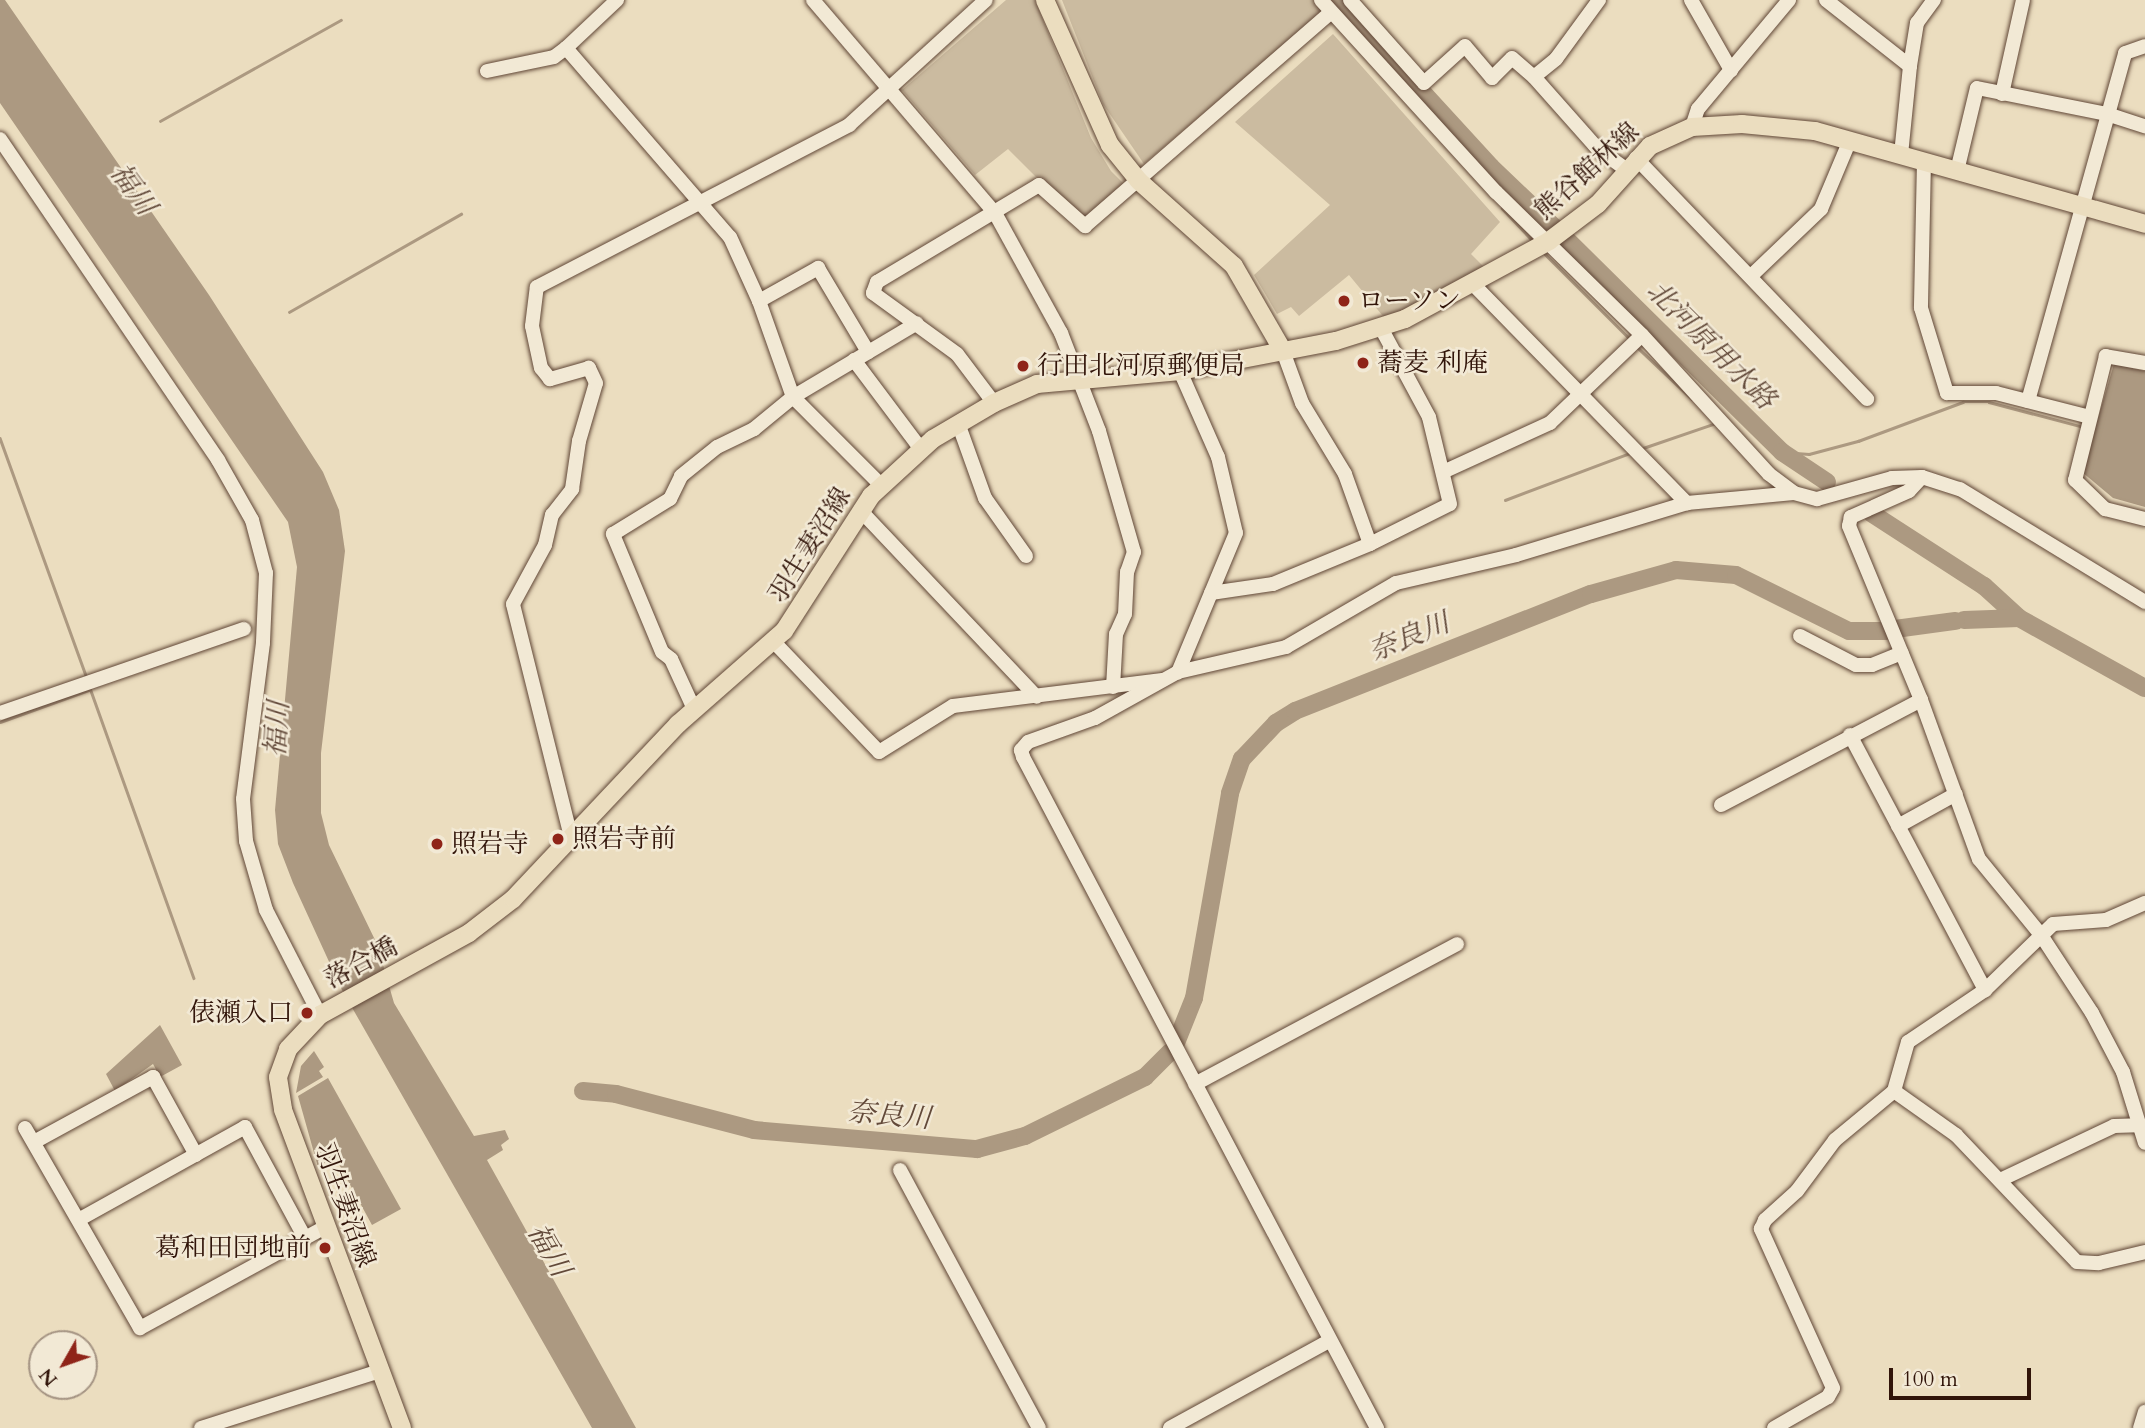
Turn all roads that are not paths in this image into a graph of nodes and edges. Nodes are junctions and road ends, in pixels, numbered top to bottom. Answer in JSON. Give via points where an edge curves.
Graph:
{"nodes":[{"id":1,"x":617,"y":0,"type":"edge"},
{"id":2,"x":813,"y":0,"type":"edge"},
{"id":3,"x":986,"y":0,"type":"edge"},
{"id":4,"x":1045,"y":0,"type":"edge"},
{"id":5,"x":1321,"y":0,"type":"edge"},
{"id":6,"x":1350,"y":0,"type":"edge"},
{"id":7,"x":1599,"y":0,"type":"edge"},
{"id":8,"x":1691,"y":0,"type":"edge"},
{"id":9,"x":1788,"y":0,"type":"edge"},
{"id":10,"x":1826,"y":0,"type":"edge"},
{"id":11,"x":1934,"y":0,"type":"edge"},
{"id":12,"x":2023,"y":0,"type":"edge"},
{"id":13,"x":1331,"y":12,"type":"junction"},
{"id":14,"x":2145,"y":46,"type":"edge"},
{"id":15,"x":566,"y":48,"type":"junction"},
{"id":16,"x":1910,"y":66,"type":"junction"},
{"id":17,"x":1731,"y":70,"type":"junction"},
{"id":18,"x":486,"y":71,"type":"dead end"},
{"id":19,"x":1534,"y":77,"type":"junction"},
{"id":20,"x":892,"y":91,"type":"junction"},
{"id":21,"x":2003,"y":94,"type":"junction"},
{"id":22,"x":2108,"y":114,"type":"junction"},
{"id":23,"x":2145,"y":126,"type":"edge"},
{"id":24,"x":1692,"y":127,"type":"junction"},
{"id":25,"x":0,"y":139,"type":"edge"},
{"id":26,"x":1850,"y":141,"type":"junction"},
{"id":27,"x":1901,"y":155,"type":"junction"},
{"id":28,"x":1924,"y":161,"type":"junction"},
{"id":29,"x":1631,"y":164,"type":"junction"},
{"id":30,"x":1957,"y":171,"type":"junction"},
{"id":31,"x":1139,"y":181,"type":"junction"},
{"id":32,"x":701,"y":201,"type":"junction"},
{"id":33,"x":2082,"y":205,"type":"junction"},
{"id":34,"x":995,"y":213,"type":"junction"},
{"id":35,"x":2145,"y":224,"type":"edge"},
{"id":36,"x":1556,"y":237,"type":"junction"},
{"id":37,"x":1751,"y":276,"type":"junction"},
{"id":38,"x":1472,"y":283,"type":"junction"},
{"id":39,"x":760,"y":301,"type":"junction"},
{"id":40,"x":917,"y":323,"type":"junction"},
{"id":41,"x":1381,"y":328,"type":"junction"},
{"id":42,"x":1642,"y":335,"type":"junction"},
{"id":43,"x":1283,"y":351,"type":"junction"},
{"id":44,"x":868,"y":352,"type":"junction"},
{"id":45,"x":854,"y":360,"type":"junction"},
{"id":46,"x":2145,"y":363,"type":"edge"},
{"id":47,"x":1180,"y":371,"type":"junction"},
{"id":48,"x":1082,"y":381,"type":"junction"},
{"id":49,"x":1581,"y":394,"type":"junction"},
{"id":50,"x":793,"y":397,"type":"junction"},
{"id":51,"x":1867,"y":399,"type":"dead end"},
{"id":52,"x":2028,"y":401,"type":"junction"},
{"id":53,"x":994,"y":403,"type":"junction"},
{"id":54,"x":2090,"y":417,"type":"junction"},
{"id":55,"x":958,"y":423,"type":"junction"},
{"id":56,"x":920,"y":448,"type":"junction"},
{"id":57,"x":1443,"y":472,"type":"junction"},
{"id":58,"x":1922,"y":477,"type":"junction"},
{"id":59,"x":881,"y":485,"type":"junction"},
{"id":60,"x":1794,"y":493,"type":"junction"},
{"id":61,"x":1687,"y":503,"type":"junction"},
{"id":62,"x":860,"y":510,"type":"junction"},
{"id":63,"x":2145,"y":519,"type":"edge"},
{"id":64,"x":1370,"y":544,"type":"junction"},
{"id":65,"x":1026,"y":556,"type":"dead end"},
{"id":66,"x":1211,"y":593,"type":"junction"},
{"id":67,"x":2145,"y":602,"type":"edge"},
{"id":68,"x":244,"y":629,"type":"dead end"},
{"id":69,"x":1800,"y":636,"type":"dead end"},
{"id":70,"x":774,"y":642,"type":"junction"},
{"id":71,"x":1900,"y":649,"type":"junction"},
{"id":72,"x":1174,"y":675,"type":"junction"},
{"id":73,"x":1112,"y":687,"type":"junction"},
{"id":74,"x":1037,"y":697,"type":"junction"},
{"id":75,"x":1921,"y":700,"type":"junction"},
{"id":76,"x":694,"y":709,"type":"junction"},
{"id":77,"x":0,"y":713,"type":"edge"},
{"id":78,"x":1850,"y":734,"type":"junction"},
{"id":79,"x":1956,"y":794,"type":"junction"},
{"id":80,"x":1721,"y":805,"type":"dead end"},
{"id":81,"x":1898,"y":826,"type":"junction"},
{"id":82,"x":571,"y":837,"type":"junction"},
{"id":83,"x":2145,"y":903,"type":"edge"},
{"id":84,"x":2041,"y":935,"type":"junction"},
{"id":85,"x":1457,"y":944,"type":"dead end"},
{"id":86,"x":421,"y":960,"type":"joint"},
{"id":87,"x":1985,"y":990,"type":"junction"},
{"id":88,"x":323,"y":1013,"type":"junction"},
{"id":89,"x":1195,"y":1084,"type":"junction"},
{"id":90,"x":1894,"y":1091,"type":"junction"},
{"id":91,"x":2138,"y":1125,"type":"junction"},
{"id":92,"x":25,"y":1128,"type":"dead end"},
{"id":93,"x":34,"y":1142,"type":"junction"},
{"id":94,"x":2145,"y":1143,"type":"edge"},
{"id":95,"x":196,"y":1155,"type":"junction"},
{"id":96,"x":900,"y":1170,"type":"dead end"},
{"id":97,"x":2000,"y":1180,"type":"junction"},
{"id":98,"x":80,"y":1219,"type":"junction"},
{"id":99,"x":325,"y":1227,"type":"junction"},
{"id":100,"x":305,"y":1238,"type":"junction"},
{"id":101,"x":2145,"y":1252,"type":"edge"},
{"id":102,"x":1329,"y":1341,"type":"junction"},
{"id":103,"x":380,"y":1371,"type":"junction"},
{"id":104,"x":2145,"y":1412,"type":"edge"},
{"id":105,"x":209,"y":1427,"type":"edge"},
{"id":106,"x":402,"y":1428,"type":"edge"},
{"id":107,"x":1039,"y":1428,"type":"edge"},
{"id":108,"x":1170,"y":1428,"type":"edge"},
{"id":109,"x":1377,"y":1428,"type":"edge"},
{"id":110,"x":1774,"y":1428,"type":"edge"},
{"id":111,"x":2140,"y":1428,"type":"edge"}],
"edges":[{"from":1,"to":15,"type":"street"},
{"from":2,"to":20,"type":"street"},
{"from":3,"to":20,"type":"street"},
{"from":4,"to":31,"type":"main road","via":[[1098,124]]},
{"from":5,"to":13,"type":"street"},
{"from":6,"to":19,"type":"street","via":[[1424,83],[1465,46],[1492,78],[1512,58]]},
{"from":7,"to":19,"type":"street","via":[[1556,59]]},
{"from":8,"to":17,"type":"street"},
{"from":9,"to":17,"type":"street"},
{"from":10,"to":16,"type":"street"},
{"from":11,"to":16,"type":"street","via":[[1917,23]]},
{"from":12,"to":21,"type":"street"},
{"from":13,"to":31,"type":"street"},
{"from":13,"to":36,"type":"street","via":[[1496,192]]},
{"from":14,"to":22,"type":"street","via":[[2125,53]]},
{"from":15,"to":18,"type":"street","via":[[554,57]]},
{"from":15,"to":32,"type":"street"},
{"from":16,"to":27,"type":"street"},
{"from":17,"to":24,"type":"street","via":[[1698,109]]},
{"from":19,"to":29,"type":"street","via":[[1598,149]]},
{"from":20,"to":32,"type":"street","via":[[849,125]]},
{"from":20,"to":34,"type":"street"},
{"from":21,"to":22,"type":"street"},
{"from":21,"to":30,"type":"street","via":[[1977,88]]},
{"from":22,"to":23,"type":"street"},
{"from":22,"to":33,"type":"street"},
{"from":24,"to":26,"type":"main road","name":"熊谷館林線","via":[[1766,125]]},
{"from":24,"to":29,"type":"main road","name":"熊谷館林線","via":[[1664,137]]},
{"from":25,"to":88,"type":"street","via":[[218,460],[252,520],[266,573],[259,683],[243,799],[246,841],[266,910]]},
{"from":26,"to":27,"type":"main road","name":"熊谷館林線"},
{"from":26,"to":37,"type":"street","via":[[1822,209]]},
{"from":27,"to":28,"type":"main road","name":"熊谷館林線"},
{"from":28,"to":30,"type":"main road","name":"熊谷館林線"},
{"from":28,"to":52,"type":"street","via":[[1921,308],[1947,393],[1996,393]]},
{"from":29,"to":36,"type":"main road","name":"熊谷館林線","via":[[1598,204]]},
{"from":29,"to":37,"type":"street"},
{"from":30,"to":33,"type":"main road","name":"熊谷館林線"},
{"from":31,"to":34,"type":"street","via":[[1085,226],[1039,186]]},
{"from":31,"to":43,"type":"main road","via":[[1234,266]]},
{"from":32,"to":39,"type":"street","via":[[730,237]]},
{"from":32,"to":82,"type":"street","via":[[541,282],[531,308],[541,368],[550,379],[589,368],[596,383],[579,441],[572,489],[552,515],[545,545],[513,604]]},
{"from":33,"to":35,"type":"main road","name":"熊谷館林線"},
{"from":33,"to":52,"type":"street"},
{"from":34,"to":40,"type":"street","via":[[877,282],[873,293]]},
{"from":34,"to":48,"type":"street","via":[[1061,332]]},
{"from":36,"to":38,"type":"main road","name":"熊谷館林線"},
{"from":36,"to":42,"type":"street"},
{"from":37,"to":51,"type":"street"},
{"from":38,"to":41,"type":"main road","name":"熊谷館林線"},
{"from":38,"to":49,"type":"street"},
{"from":39,"to":44,"type":"street","via":[[818,268]]},
{"from":39,"to":50,"type":"street"},
{"from":40,"to":44,"type":"street"},
{"from":40,"to":53,"type":"street","via":[[957,354]]},
{"from":41,"to":43,"type":"main road","name":"熊谷館林線"},
{"from":41,"to":57,"type":"street","via":[[1429,417]]},
{"from":42,"to":49,"type":"street"},
{"from":42,"to":60,"type":"street","via":[[1769,474]]},
{"from":43,"to":47,"type":"main road","name":"羽生妻沼線"},
{"from":43,"to":64,"type":"street","via":[[1302,403],[1345,474]]},
{"from":44,"to":45,"type":"street"},
{"from":45,"to":50,"type":"street"},
{"from":45,"to":56,"type":"street"},
{"from":46,"to":54,"type":"street","via":[[2106,356]]},
{"from":47,"to":48,"type":"main road","name":"羽生妻沼線"},
{"from":47,"to":66,"type":"street","via":[[1218,457],[1236,533]]},
{"from":48,"to":53,"type":"main road","name":"羽生妻沼線","via":[[1037,384]]},
{"from":48,"to":73,"type":"street","via":[[1134,552],[1127,572],[1125,614],[1116,634]]},
{"from":49,"to":57,"type":"street","via":[[1550,423]]},
{"from":49,"to":61,"type":"street"},
{"from":50,"to":59,"type":"street"},
{"from":50,"to":76,"type":"street","via":[[754,429],[718,447],[681,475],[670,499],[613,534],[662,652],[671,659]]},
{"from":52,"to":54,"type":"street"},
{"from":53,"to":55,"type":"main road","name":"羽生妻沼線"},
{"from":54,"to":63,"type":"street","via":[[2075,480],[2105,509]]},
{"from":55,"to":56,"type":"main road","name":"羽生妻沼線"},
{"from":55,"to":65,"type":"street","via":[[985,498]]},
{"from":56,"to":59,"type":"main road","name":"羽生妻沼線"},
{"from":57,"to":64,"type":"street","via":[[1450,504]]},
{"from":58,"to":60,"type":"street","via":[[1892,478],[1817,499]]},
{"from":58,"to":67,"type":"street","via":[[1960,489]]},
{"from":58,"to":71,"type":"street","via":[[1909,491],[1851,517],[1849,526]]},
{"from":59,"to":62,"type":"main road","name":"羽生妻沼線"},
{"from":60,"to":61,"type":"street"},
{"from":61,"to":72,"type":"street","via":[[1516,555],[1396,583],[1286,648]]},
{"from":62,"to":70,"type":"main road","name":"羽生妻沼線","via":[[802,610]]},
{"from":62,"to":74,"type":"street"},
{"from":64,"to":66,"type":"street","via":[[1273,583]]},
{"from":66,"to":72,"type":"street"},
{"from":68,"to":77,"type":"street"},
{"from":69,"to":71,"type":"street","via":[[1856,665],[1872,665]]},
{"from":70,"to":74,"type":"street","via":[[879,752],[953,706]]},
{"from":70,"to":76,"type":"main road","name":"羽生妻沼線"},
{"from":71,"to":75,"type":"street"},
{"from":72,"to":73,"type":"street"},
{"from":72,"to":89,"type":"street","via":[[1071,729],[1028,742],[1021,750]]},
{"from":73,"to":74,"type":"street"},
{"from":75,"to":78,"type":"street"},
{"from":75,"to":79,"type":"street"},
{"from":76,"to":82,"type":"main road","name":"羽生妻沼線"},
{"from":78,"to":80,"type":"street"},
{"from":78,"to":81,"type":"street"},
{"from":79,"to":81,"type":"street"},
{"from":79,"to":84,"type":"street","via":[[1979,859]]},
{"from":81,"to":87,"type":"street"},
{"from":82,"to":86,"type":"main road","name":"羽生妻沼線","via":[[497,913]]},
{"from":83,"to":84,"type":"street","via":[[2106,920],[2053,924]]},
{"from":84,"to":87,"type":"street"},
{"from":84,"to":91,"type":"street","via":[[2123,1072]]},
{"from":85,"to":89,"type":"street"},
{"from":86,"to":88,"type":"main road","name":"落合橋"},
{"from":87,"to":90,"type":"street","via":[[1908,1042]]},
{"from":88,"to":99,"type":"main road","name":"羽生妻沼線","via":[[293,1040],[278,1077],[283,1109]]},
{"from":89,"to":102,"type":"street"},
{"from":90,"to":97,"type":"street","via":[[1941,1122]]},
{"from":90,"to":110,"type":"street","via":[[1835,1140],[1761,1229],[1833,1388],[1828,1397]]},
{"from":91,"to":94,"type":"street"},
{"from":91,"to":97,"type":"street","via":[[2114,1126]]},
{"from":92,"to":93,"type":"street"},
{"from":93,"to":95,"type":"street","via":[[153,1077]]},
{"from":93,"to":98,"type":"street"},
{"from":95,"to":98,"type":"street"},
{"from":95,"to":100,"type":"street","via":[[245,1127]]},
{"from":96,"to":107,"type":"street"},
{"from":97,"to":101,"type":"street","via":[[2077,1262],[2099,1264]]},
{"from":98,"to":100,"type":"street","via":[[140,1328]]},
{"from":99,"to":100,"type":"street"},
{"from":99,"to":103,"type":"main road","name":"羽生妻沼線"},
{"from":102,"to":108,"type":"street"},
{"from":102,"to":109,"type":"street"},
{"from":103,"to":105,"type":"street"},
{"from":103,"to":106,"type":"main road","name":"羽生妻沼線"},
{"from":104,"to":111,"type":"street"}]}
